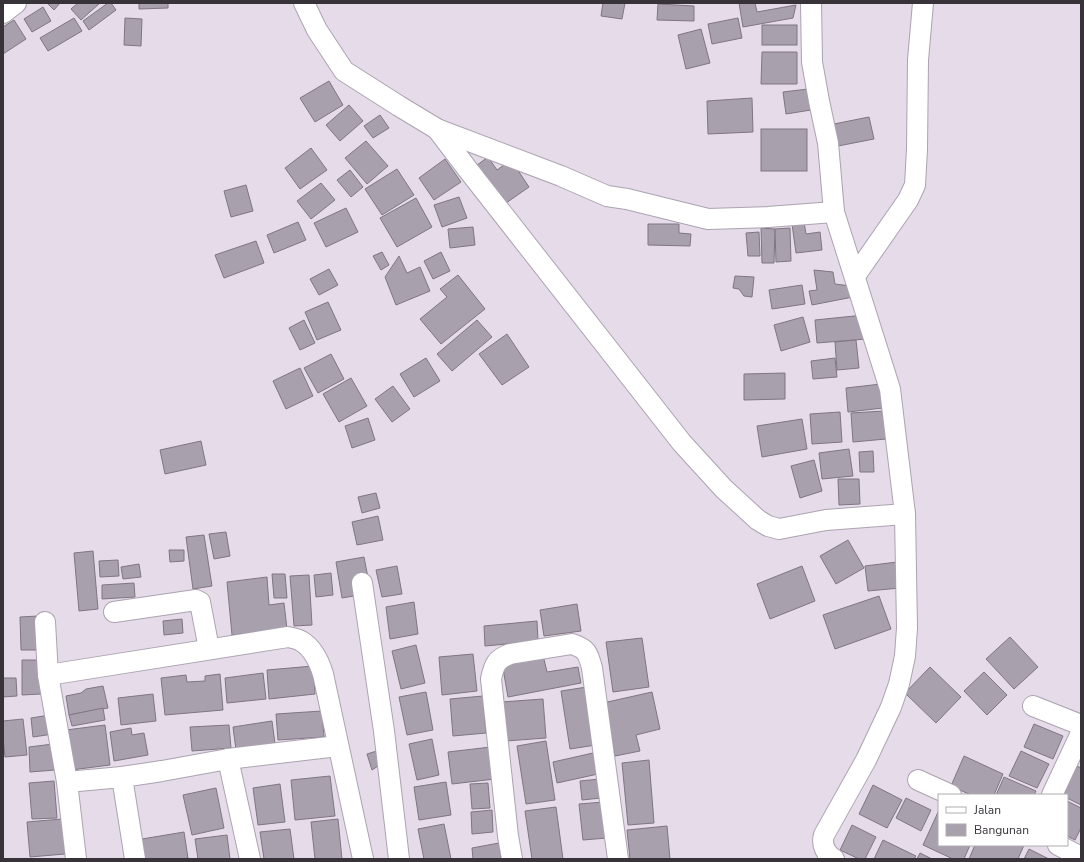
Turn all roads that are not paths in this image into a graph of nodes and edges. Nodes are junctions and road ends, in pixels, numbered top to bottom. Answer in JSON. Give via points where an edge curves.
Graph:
{"nodes":[{"id":1,"x":16,"y":3,"type":"edge"},
{"id":2,"x":304,"y":3,"type":"edge"},
{"id":3,"x":811,"y":3,"type":"edge"},
{"id":4,"x":923,"y":3,"type":"edge"},
{"id":5,"x":3,"y":13,"type":"edge"},
{"id":6,"x":437,"y":129,"type":"junction"},
{"id":7,"x":834,"y":212,"type":"junction"},
{"id":8,"x":855,"y":276,"type":"junction"},
{"id":9,"x":904,"y":514,"type":"junction"},
{"id":10,"x":362,"y":583,"type":"dead end"},
{"id":11,"x":114,"y":612,"type":"dead end"},
{"id":12,"x":45,"y":622,"type":"dead end"},
{"id":13,"x":209,"y":649,"type":"junction"},
{"id":14,"x":48,"y":675,"type":"junction"},
{"id":15,"x":1033,"y":706,"type":"dead end"},
{"id":16,"x":1081,"y":725,"type":"edge"},
{"id":17,"x":1081,"y":733,"type":"edge"},
{"id":18,"x":338,"y":746,"type":"junction"},
{"id":19,"x":228,"y":760,"type":"junction"},
{"id":20,"x":122,"y":777,"type":"junction"},
{"id":21,"x":918,"y":780,"type":"dead end"},
{"id":22,"x":67,"y":782,"type":"junction"},
{"id":23,"x":949,"y":794,"type":"edge"},
{"id":24,"x":1052,"y":794,"type":"edge"},
{"id":25,"x":1060,"y":846,"type":"edge"},
{"id":26,"x":1081,"y":857,"type":"edge"},
{"id":27,"x":76,"y":859,"type":"edge"},
{"id":28,"x":135,"y":859,"type":"edge"},
{"id":29,"x":250,"y":859,"type":"edge"},
{"id":30,"x":363,"y":859,"type":"edge"},
{"id":31,"x":399,"y":859,"type":"edge"},
{"id":32,"x":512,"y":859,"type":"edge"},
{"id":33,"x":618,"y":859,"type":"edge"},
{"id":34,"x":834,"y":859,"type":"edge"}],
"edges":[{"from":1,"to":5,"type":"street"},
{"from":2,"to":6,"type":"street","via":[[344,72]]},
{"from":3,"to":7,"type":"street","via":[[812,62],[828,143]]},
{"from":4,"to":8,"type":"street","via":[[918,60],[915,185],[908,200]]},
{"from":6,"to":7,"type":"street","via":[[607,196],[708,219]]},
{"from":6,"to":9,"type":"street","via":[[682,443],[724,489],[758,520],[768,526],[779,528],[826,520]]},
{"from":7,"to":8,"type":"street"},
{"from":8,"to":9,"type":"street","via":[[890,389]]},
{"from":9,"to":34,"type":"street","via":[[907,628],[905,656],[891,707],[881,730],[824,835],[825,849]]},
{"from":10,"to":31,"type":"street","via":[[384,732]]},
{"from":11,"to":13,"type":"street","via":[[196,600],[200,602]]},
{"from":12,"to":14,"type":"street"},
{"from":13,"to":14,"type":"street"},
{"from":13,"to":18,"type":"street","via":[[288,637],[300,640],[309,647],[324,674]]},
{"from":14,"to":22,"type":"street"},
{"from":15,"to":16,"type":"street"},
{"from":17,"to":24,"type":"street"},
{"from":18,"to":19,"type":"street"},
{"from":18,"to":30,"type":"street"},
{"from":19,"to":20,"type":"street"},
{"from":19,"to":29,"type":"street"},
{"from":20,"to":22,"type":"street"},
{"from":20,"to":28,"type":"street"},
{"from":21,"to":23,"type":"street"},
{"from":22,"to":27,"type":"street"},
{"from":25,"to":26,"type":"street"},
{"from":32,"to":33,"type":"street","via":[[491,679],[493,666],[501,657],[510,654],[572,644],[581,647],[588,654],[592,668]]}]}
